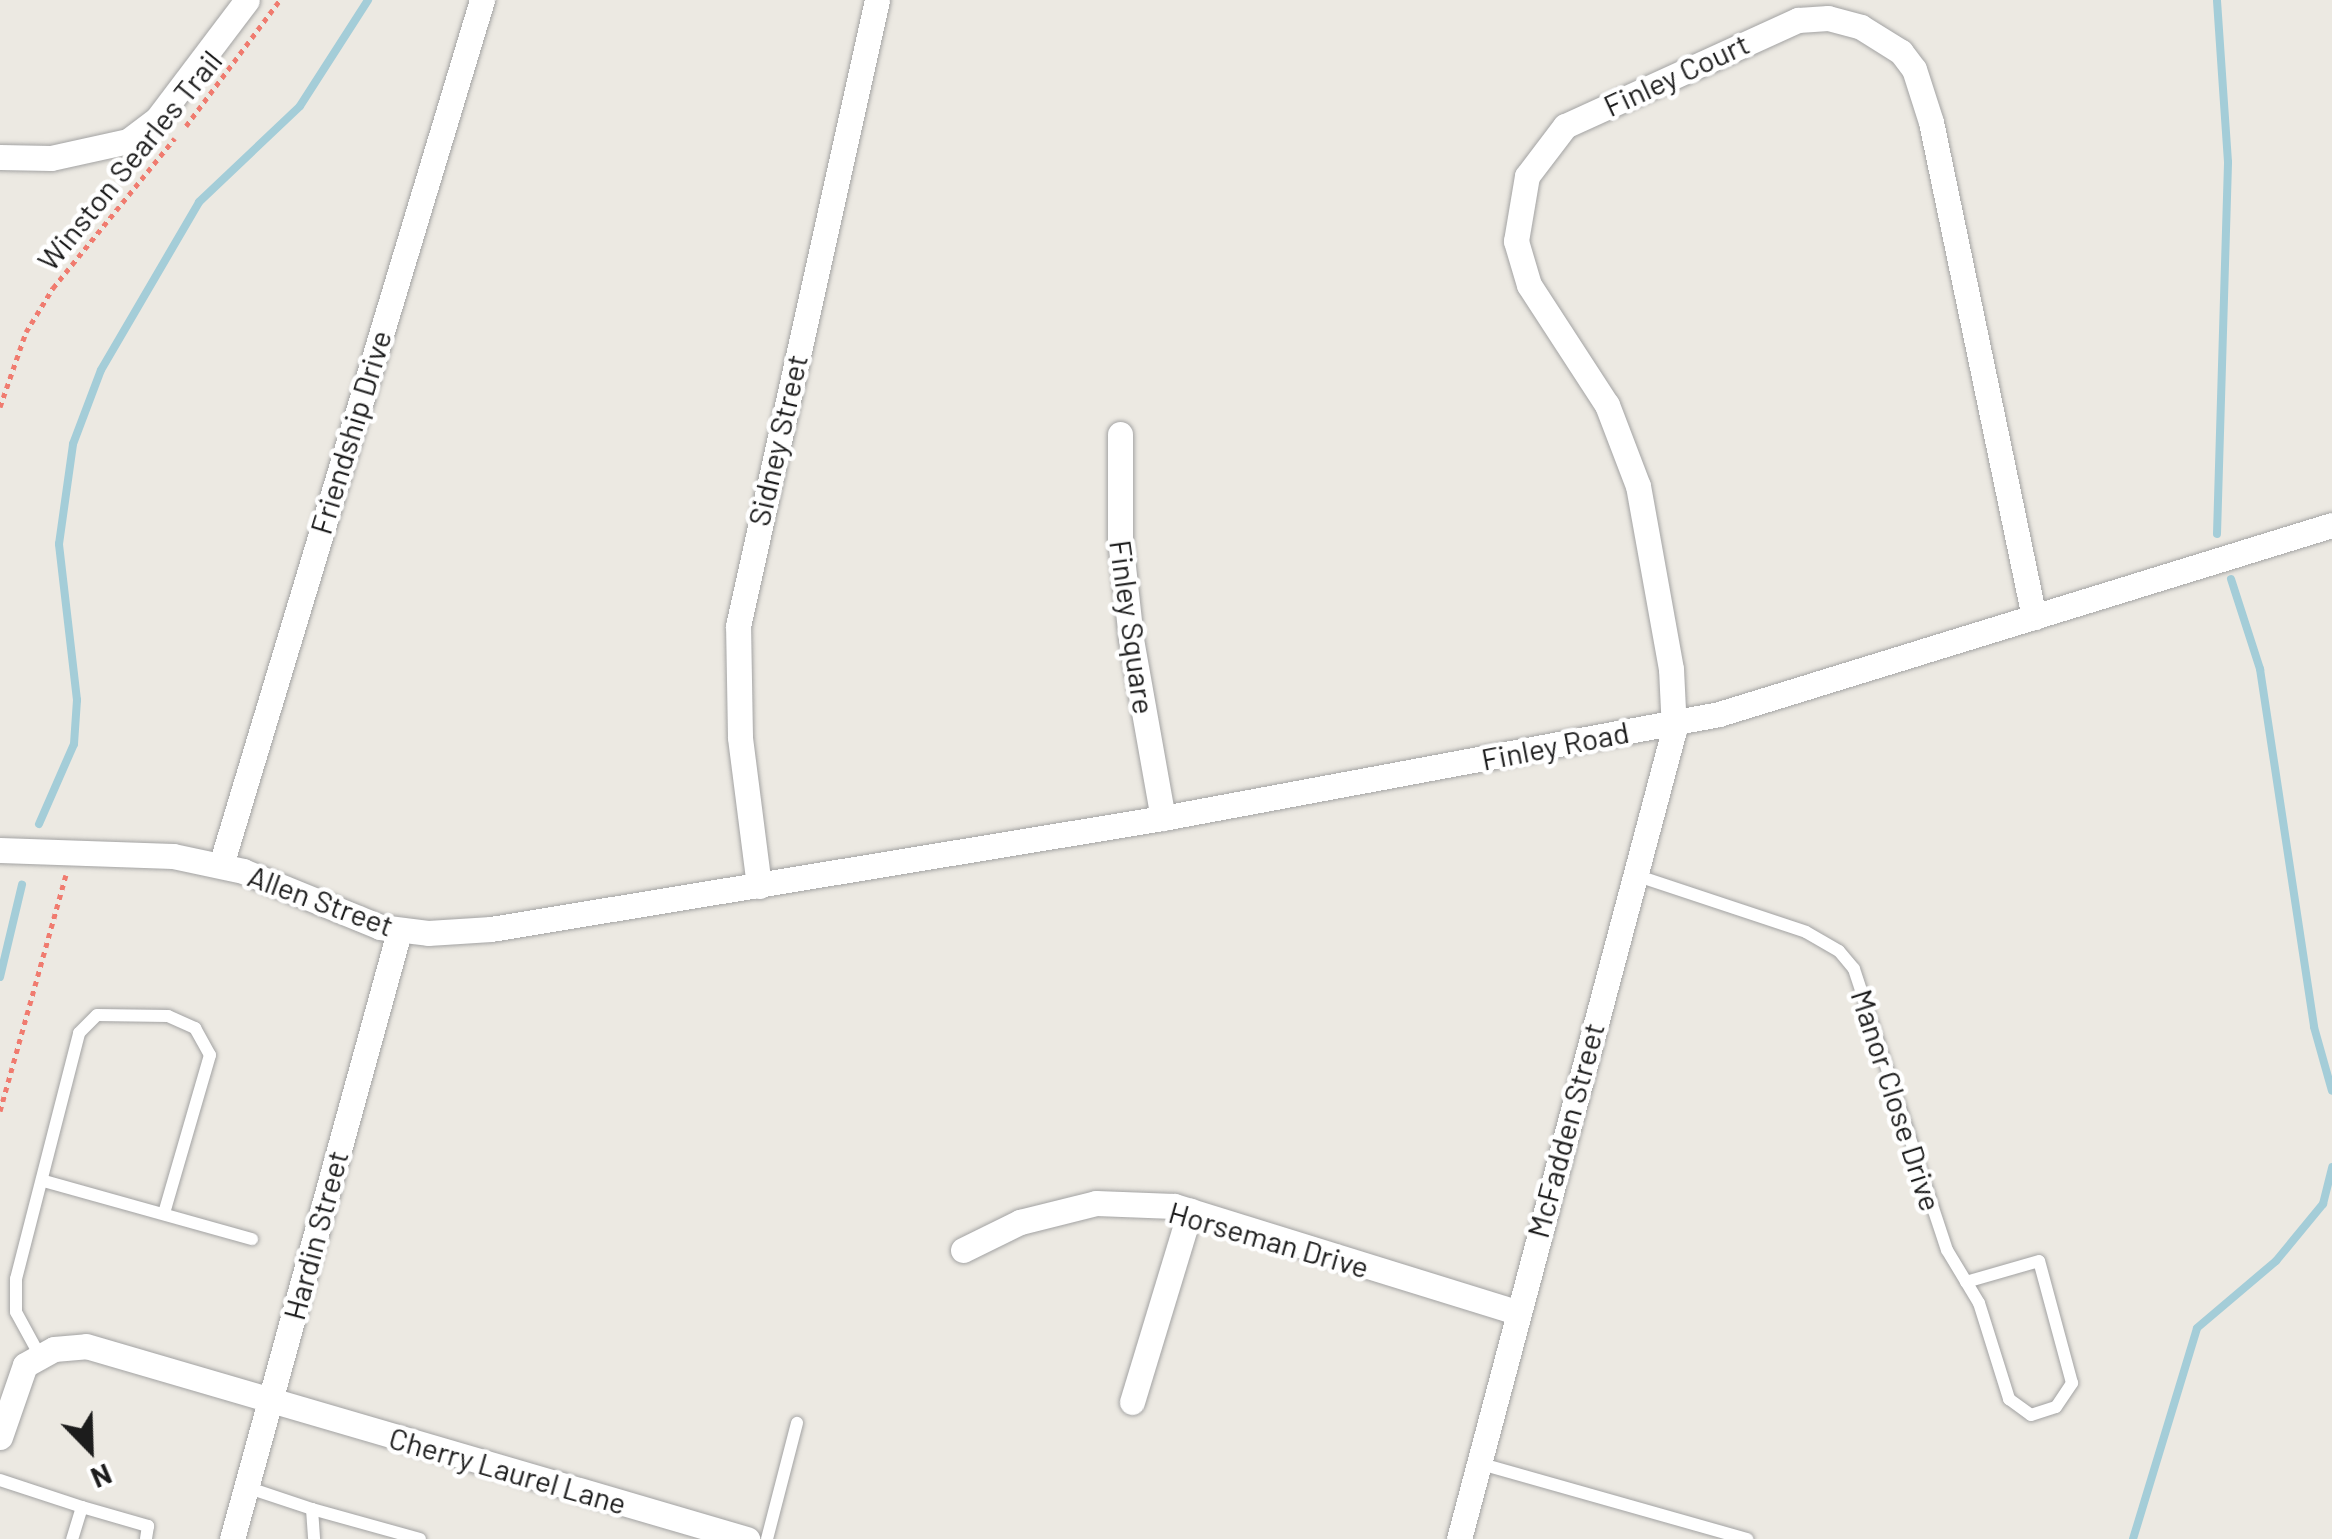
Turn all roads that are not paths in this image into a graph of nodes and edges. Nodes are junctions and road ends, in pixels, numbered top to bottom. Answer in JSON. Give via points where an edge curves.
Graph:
{"nodes":[{"id":1,"x":246,"y":0,"type":"edge"},
{"id":2,"x":482,"y":0,"type":"edge"},
{"id":3,"x":877,"y":0,"type":"edge"},
{"id":4,"x":0,"y":157,"type":"edge"},
{"id":5,"x":1120,"y":434,"type":"dead end"},
{"id":6,"x":2332,"y":525,"type":"edge"},
{"id":7,"x":2034,"y":617,"type":"junction"},
{"id":8,"x":1674,"y":723,"type":"junction"},
{"id":9,"x":1163,"y":818,"type":"junction"},
{"id":10,"x":0,"y":850,"type":"edge"},
{"id":11,"x":221,"y":865,"type":"junction"},
{"id":12,"x":1635,"y":875,"type":"junction"},
{"id":13,"x":759,"y":886,"type":"junction"},
{"id":14,"x":399,"y":932,"type":"junction"},
{"id":15,"x":44,"y":1181,"type":"junction"},
{"id":16,"x":1190,"y":1211,"type":"junction"},
{"id":17,"x":164,"y":1212,"type":"junction"},
{"id":18,"x":252,"y":1239,"type":"dead end"},
{"id":19,"x":963,"y":1250,"type":"dead end"},
{"id":20,"x":1966,"y":1282,"type":"junction"},
{"id":21,"x":1517,"y":1312,"type":"junction"},
{"id":22,"x":40,"y":1356,"type":"junction"},
{"id":23,"x":1132,"y":1402,"type":"dead end"},
{"id":24,"x":269,"y":1404,"type":"junction"},
{"id":25,"x":797,"y":1422,"type":"dead end"},
{"id":26,"x":0,"y":1436,"type":"edge"},
{"id":27,"x":1478,"y":1463,"type":"junction"},
{"id":28,"x":0,"y":1480,"type":"edge"},
{"id":29,"x":246,"y":1488,"type":"junction"},
{"id":30,"x":82,"y":1507,"type":"junction"},
{"id":31,"x":312,"y":1509,"type":"junction"},
{"id":32,"x":664,"y":1514,"type":"junction"},
{"id":33,"x":72,"y":1539,"type":"edge"},
{"id":34,"x":146,"y":1539,"type":"edge"},
{"id":35,"x":232,"y":1539,"type":"edge"},
{"id":36,"x":314,"y":1539,"type":"edge"},
{"id":37,"x":420,"y":1539,"type":"edge"},
{"id":38,"x":656,"y":1539,"type":"edge"},
{"id":39,"x":747,"y":1539,"type":"edge"},
{"id":40,"x":766,"y":1539,"type":"edge"},
{"id":41,"x":1458,"y":1539,"type":"edge"},
{"id":42,"x":1747,"y":1539,"type":"edge"}],
"edges":[{"from":1,"to":4,"type":"street","via":[[170,104],[128,141],[51,158]]},
{"from":2,"to":11,"type":"street","name":"Friendship Drive"},
{"from":3,"to":13,"type":"street","name":"Sidney Street","via":[[741,599],[740,737]]},
{"from":5,"to":9,"type":"street","name":"Finley Square","via":[[1122,556]]},
{"from":6,"to":7,"type":"street","name":"Finley Road"},
{"from":7,"to":8,"type":"street","name":"Finley Road"},
{"from":7,"to":8,"type":"street","name":"Finley Court","via":[[1931,122],[1914,70],[1883,37],[1828,18],[1798,20],[1564,126],[1527,176],[1518,214],[1516,240],[1529,286],[1607,405],[1638,486],[1671,669]]},
{"from":8,"to":9,"type":"street","name":"Finley Road"},
{"from":8,"to":12,"type":"street","name":"McFadden Street"},
{"from":9,"to":13,"type":"street","name":"Finley Road"},
{"from":10,"to":11,"type":"street","name":"Allen Street","via":[[173,856]]},
{"from":11,"to":14,"type":"street","name":"Allen Street"},
{"from":12,"to":20,"type":"lane","name":"Manor Close Drive","via":[[1806,932],[1839,951],[1854,969],[1947,1250]]},
{"from":12,"to":21,"type":"street","name":"McFadden Street"},
{"from":13,"to":14,"type":"street","name":"Allen Street","via":[[462,933]]},
{"from":14,"to":24,"type":"street","name":"Hardin Street"},
{"from":15,"to":17,"type":"lane"},
{"from":15,"to":17,"type":"lane","via":[[78,1033],[96,1015],[168,1016],[196,1028],[210,1054]]},
{"from":15,"to":22,"type":"lane","via":[[16,1280],[16,1312]]},
{"from":16,"to":19,"type":"street","name":"Horseman Drive","via":[[1096,1203],[1020,1222]]},
{"from":16,"to":21,"type":"street","name":"Horseman Drive"},
{"from":16,"to":23,"type":"street"},
{"from":17,"to":18,"type":"lane"},
{"from":20,"to":20,"type":"lane","name":"Manor Close Drive","via":[[2009,1400],[2031,1415],[2066,1398],[2072,1383],[2039,1261]]},
{"from":21,"to":27,"type":"street","name":"McFadden Street"},
{"from":22,"to":24,"type":"street","name":"Cherry Laurel Lane","via":[[61,1346],[86,1346]]},
{"from":22,"to":26,"type":"street","via":[[16,1379]]},
{"from":24,"to":29,"type":"street","name":"Hardin Street"},
{"from":24,"to":32,"type":"street","name":"Cherry Laurel Lane"},
{"from":25,"to":40,"type":"lane"},
{"from":27,"to":41,"type":"street","name":"McFadden Street"},
{"from":27,"to":42,"type":"lane"},
{"from":28,"to":30,"type":"lane"},
{"from":29,"to":31,"type":"lane"},
{"from":29,"to":35,"type":"street","name":"Hardin Street"},
{"from":30,"to":33,"type":"lane"},
{"from":30,"to":34,"type":"lane","via":[[148,1526]]},
{"from":31,"to":36,"type":"lane"},
{"from":31,"to":37,"type":"lane"},
{"from":32,"to":38,"type":"street"},
{"from":32,"to":39,"type":"street","name":"Cherry Laurel Lane"}]}
